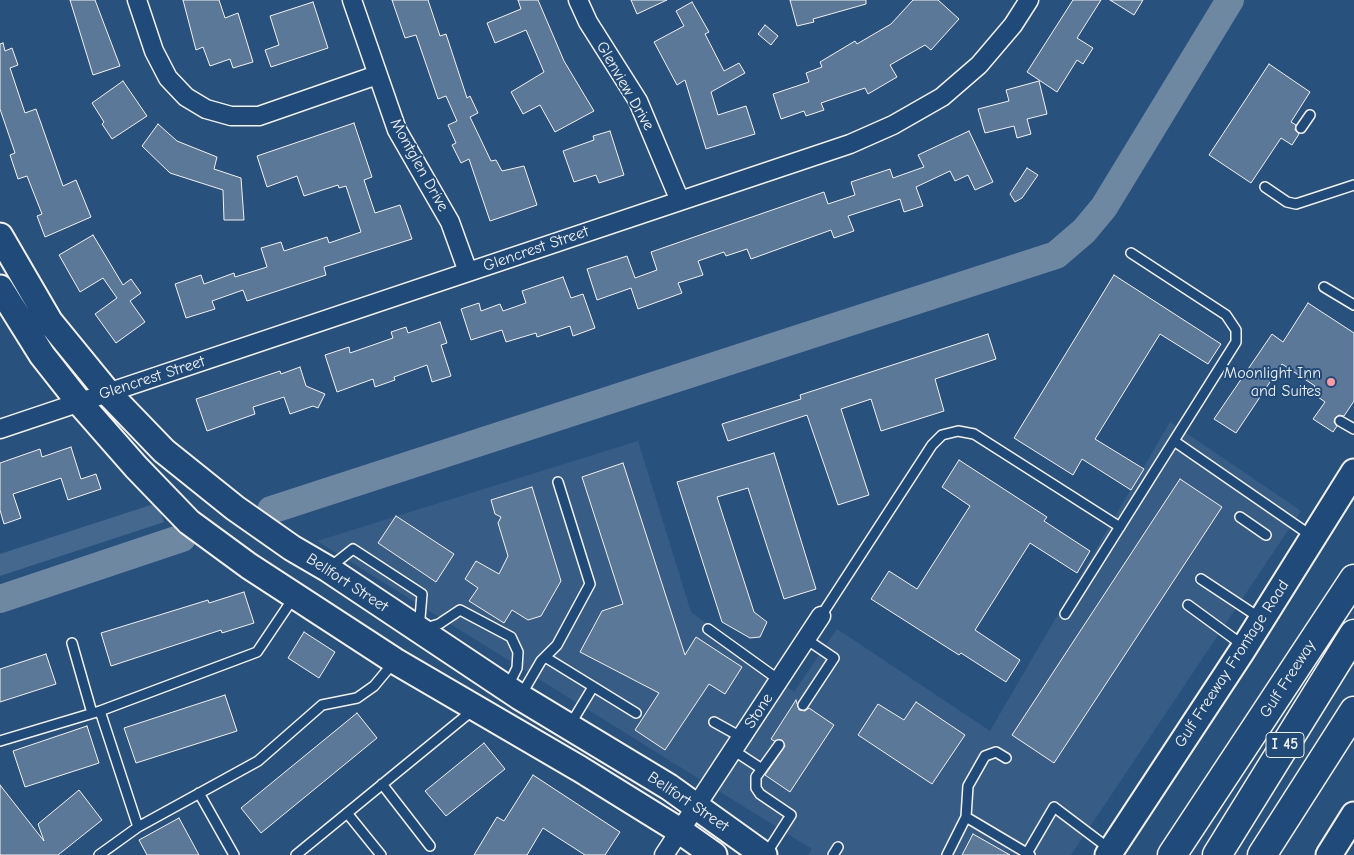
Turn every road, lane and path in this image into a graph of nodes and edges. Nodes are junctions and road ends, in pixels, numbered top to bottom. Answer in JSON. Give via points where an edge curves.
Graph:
{"nodes":[{"id":1,"x":137,"y":0,"type":"edge"},
{"id":2,"x":352,"y":0,"type":"edge"},
{"id":3,"x":578,"y":0,"type":"edge"},
{"id":4,"x":1029,"y":0,"type":"edge"},
{"id":5,"x":377,"y":75,"type":"junction"},
{"id":6,"x":1310,"y":115,"type":"dead end"},
{"id":7,"x":1301,"y":128,"type":"dead end"},
{"id":8,"x":1354,"y":185,"type":"edge"},
{"id":9,"x":1265,"y":187,"type":"dead end"},
{"id":10,"x":680,"y":201,"type":"junction"},
{"id":11,"x":0,"y":236,"type":"edge"},
{"id":12,"x":1131,"y":253,"type":"dead end"},
{"id":13,"x":468,"y":272,"type":"junction"},
{"id":14,"x":1324,"y":287,"type":"dead end"},
{"id":15,"x":0,"y":288,"type":"edge"},
{"id":16,"x":1354,"y":305,"type":"edge"},
{"id":17,"x":108,"y":393,"type":"junction"},
{"id":18,"x":79,"y":402,"type":"junction"},
{"id":19,"x":1340,"y":421,"type":"dead end"},
{"id":20,"x":0,"y":429,"type":"edge"},
{"id":21,"x":1354,"y":429,"type":"edge"},
{"id":22,"x":1174,"y":441,"type":"junction"},
{"id":23,"x":1354,"y":472,"type":"edge"},
{"id":24,"x":558,"y":482,"type":"dead end"},
{"id":25,"x":1240,"y":517,"type":"dead end"},
{"id":26,"x":1120,"y":527,"type":"junction"},
{"id":27,"x":1266,"y":535,"type":"dead end"},
{"id":28,"x":1313,"y":537,"type":"junction"},
{"id":29,"x":1201,"y":579,"type":"dead end"},
{"id":30,"x":1354,"y":579,"type":"edge"},
{"id":31,"x":295,"y":595,"type":"junction"},
{"id":32,"x":1188,"y":605,"type":"dead end"},
{"id":33,"x":1065,"y":614,"type":"dead end"},
{"id":34,"x":820,"y":616,"type":"joint"},
{"id":35,"x":1262,"y":619,"type":"junction"},
{"id":36,"x":708,"y":629,"type":"dead end"},
{"id":37,"x":419,"y":630,"type":"junction"},
{"id":38,"x":1354,"y":634,"type":"edge"},
{"id":39,"x":806,"y":639,"type":"junction"},
{"id":40,"x":72,"y":644,"type":"dead end"},
{"id":41,"x":1245,"y":647,"type":"junction"},
{"id":42,"x":545,"y":657,"type":"junction"},
{"id":43,"x":395,"y":661,"type":"junction"},
{"id":44,"x":778,"y":680,"type":"junction"},
{"id":45,"x":593,"y":687,"type":"junction"},
{"id":46,"x":514,"y":692,"type":"junction"},
{"id":47,"x":803,"y":705,"type":"dead end"},
{"id":48,"x":477,"y":707,"type":"junction"},
{"id":49,"x":1354,"y":711,"type":"edge"},
{"id":50,"x":96,"y":712,"type":"junction"},
{"id":51,"x":636,"y":713,"type":"dead end"},
{"id":52,"x":714,"y":722,"type":"dead end"},
{"id":53,"x":569,"y":726,"type":"junction"},
{"id":54,"x":0,"y":742,"type":"edge"},
{"id":55,"x":737,"y":744,"type":"junction"},
{"id":56,"x":779,"y":745,"type":"dead end"},
{"id":57,"x":1006,"y":758,"type":"dead end"},
{"id":58,"x":762,"y":769,"type":"junction"},
{"id":59,"x":382,"y":784,"type":"junction"},
{"id":60,"x":198,"y":793,"type":"junction"},
{"id":61,"x":696,"y":806,"type":"junction"},
{"id":62,"x":347,"y":813,"type":"junction"},
{"id":63,"x":1354,"y":815,"type":"edge"},
{"id":64,"x":966,"y":817,"type":"junction"},
{"id":65,"x":138,"y":827,"type":"junction"},
{"id":66,"x":680,"y":831,"type":"junction"},
{"id":67,"x":430,"y":846,"type":"dead end"},
{"id":68,"x":1110,"y":852,"type":"edge"},
{"id":69,"x":1027,"y":854,"type":"edge"},
{"id":70,"x":99,"y":855,"type":"edge"},
{"id":71,"x":234,"y":855,"type":"edge"},
{"id":72,"x":296,"y":855,"type":"edge"},
{"id":73,"x":381,"y":855,"type":"edge"},
{"id":74,"x":664,"y":855,"type":"edge"},
{"id":75,"x":714,"y":855,"type":"edge"},
{"id":76,"x":765,"y":855,"type":"edge"},
{"id":77,"x":946,"y":855,"type":"edge"},
{"id":78,"x":1172,"y":855,"type":"edge"},
{"id":79,"x":1217,"y":855,"type":"edge"},
{"id":80,"x":1262,"y":855,"type":"edge"},
{"id":81,"x":1329,"y":855,"type":"edge"}],
"edges":[{"from":1,"to":5,"type":"street","via":[[154,51],[168,78],[186,97],[206,109],[231,116],[259,116]]},
{"from":2,"to":5,"type":"street","name":"Montglen Drive"},
{"from":3,"to":10,"type":"street","name":"Glenview Drive","via":[[588,22],[638,101]]},
{"from":4,"to":10,"type":"street","name":"Glencrest Street","via":[[1013,25],[979,65],[934,101],[893,125],[850,144]]},
{"from":5,"to":13,"type":"street","name":"Montglen Drive","via":[[397,130],[450,222]]},
{"from":6,"to":7,"type":"lane"},
{"from":8,"to":9,"type":"lane","via":[[1296,204],[1287,202]]},
{"from":10,"to":13,"type":"street","name":"Glencrest Street"},
{"from":11,"to":17,"type":"main road","name":"Bellfort Street","via":[[50,322]]},
{"from":12,"to":22,"type":"lane","via":[[1226,315],[1236,330],[1236,342]]},
{"from":13,"to":17,"type":"street","name":"Glencrest Street"},
{"from":14,"to":16,"type":"lane"},
{"from":15,"to":18,"type":"main road","name":"Bellfort Street","via":[[42,355]]},
{"from":17,"to":18,"type":"street","name":"Glencrest Street"},
{"from":17,"to":37,"type":"main road","name":"Bellfort Street","via":[[164,451],[235,508]]},
{"from":18,"to":20,"type":"street","name":"Glencrest Street"},
{"from":18,"to":31,"type":"main road","name":"Bellfort Street","via":[[189,522]]},
{"from":19,"to":21,"type":"lane"},
{"from":22,"to":26,"type":"lane"},
{"from":22,"to":28,"type":"lane"},
{"from":23,"to":28,"type":"main road","name":"Gulf Freeway Frontage Road"},
{"from":24,"to":42,"type":"lane","via":[[590,584],[557,645]]},
{"from":25,"to":27,"type":"lane"},
{"from":26,"to":33,"type":"lane"},
{"from":26,"to":34,"type":"lane","via":[[974,434],[958,431],[942,435],[932,445]]},
{"from":28,"to":35,"type":"main road","name":"Gulf Freeway Frontage Road"},
{"from":29,"to":35,"type":"lane"},
{"from":30,"to":78,"type":"highway","name":"Gulf Freeway","number":"I 45"},
{"from":31,"to":43,"type":"main road","name":"Bellfort Street"},
{"from":31,"to":50,"type":"lane","via":[[257,652]]},
{"from":32,"to":41,"type":"lane"},
{"from":34,"to":39,"type":"street","name":"Stone"},
{"from":35,"to":41,"type":"main road","name":"Gulf Freeway Frontage Road"},
{"from":36,"to":44,"type":"lane"},
{"from":37,"to":43,"type":"main road"},
{"from":37,"to":46,"type":"main road","name":"Bellfort Street"},
{"from":37,"to":46,"type":"lane","via":[[439,624],[460,610],[511,637],[518,652]]},
{"from":38,"to":79,"type":"highway","name":"Gulf Freeway","number":"I 45"},
{"from":39,"to":44,"type":"street","name":"Stone"},
{"from":39,"to":47,"type":"lane","via":[[834,658]]},
{"from":40,"to":50,"type":"lane"},
{"from":41,"to":68,"type":"main road","name":"Gulf Freeway Frontage Road"},
{"from":42,"to":45,"type":"lane"},
{"from":42,"to":46,"type":"lane"},
{"from":43,"to":48,"type":"main road","name":"Bellfort Street"},
{"from":43,"to":60,"type":"lane","via":[[374,686],[357,698],[322,705],[258,761]]},
{"from":44,"to":55,"type":"street","name":"Stone"},
{"from":45,"to":51,"type":"lane"},
{"from":45,"to":53,"type":"lane"},
{"from":46,"to":53,"type":"main road","name":"Bellfort Street"},
{"from":48,"to":59,"type":"lane"},
{"from":48,"to":66,"type":"main road","name":"Bellfort Street"},
{"from":49,"to":80,"type":"highway","number":"I 45"},
{"from":50,"to":54,"type":"lane"},
{"from":50,"to":65,"type":"lane"},
{"from":52,"to":55,"type":"lane"},
{"from":53,"to":61,"type":"main road","name":"Bellfort Street"},
{"from":55,"to":58,"type":"lane"},
{"from":55,"to":61,"type":"street","name":"Stone"},
{"from":56,"to":58,"type":"lane"},
{"from":57,"to":64,"type":"lane","via":[[996,752],[985,756],[968,786]]},
{"from":58,"to":76,"type":"lane","via":[[756,777],[756,788],[791,815]]},
{"from":59,"to":62,"type":"lane"},
{"from":59,"to":67,"type":"lane"},
{"from":60,"to":65,"type":"lane"},
{"from":60,"to":71,"type":"lane"},
{"from":61,"to":66,"type":"street","name":"Stone"},
{"from":61,"to":76,"type":"main road","name":"Bellfort Street"},
{"from":62,"to":72,"type":"lane"},
{"from":62,"to":73,"type":"lane"},
{"from":63,"to":81,"type":"main road"},
{"from":64,"to":69,"type":"lane"},
{"from":64,"to":77,"type":"lane"},
{"from":65,"to":70,"type":"lane"},
{"from":66,"to":74,"type":"street","name":"Stone"},
{"from":66,"to":75,"type":"main road","name":"Bellfort Street"},
{"from":68,"to":69,"type":"lane","via":[[1054,807]]}]}
